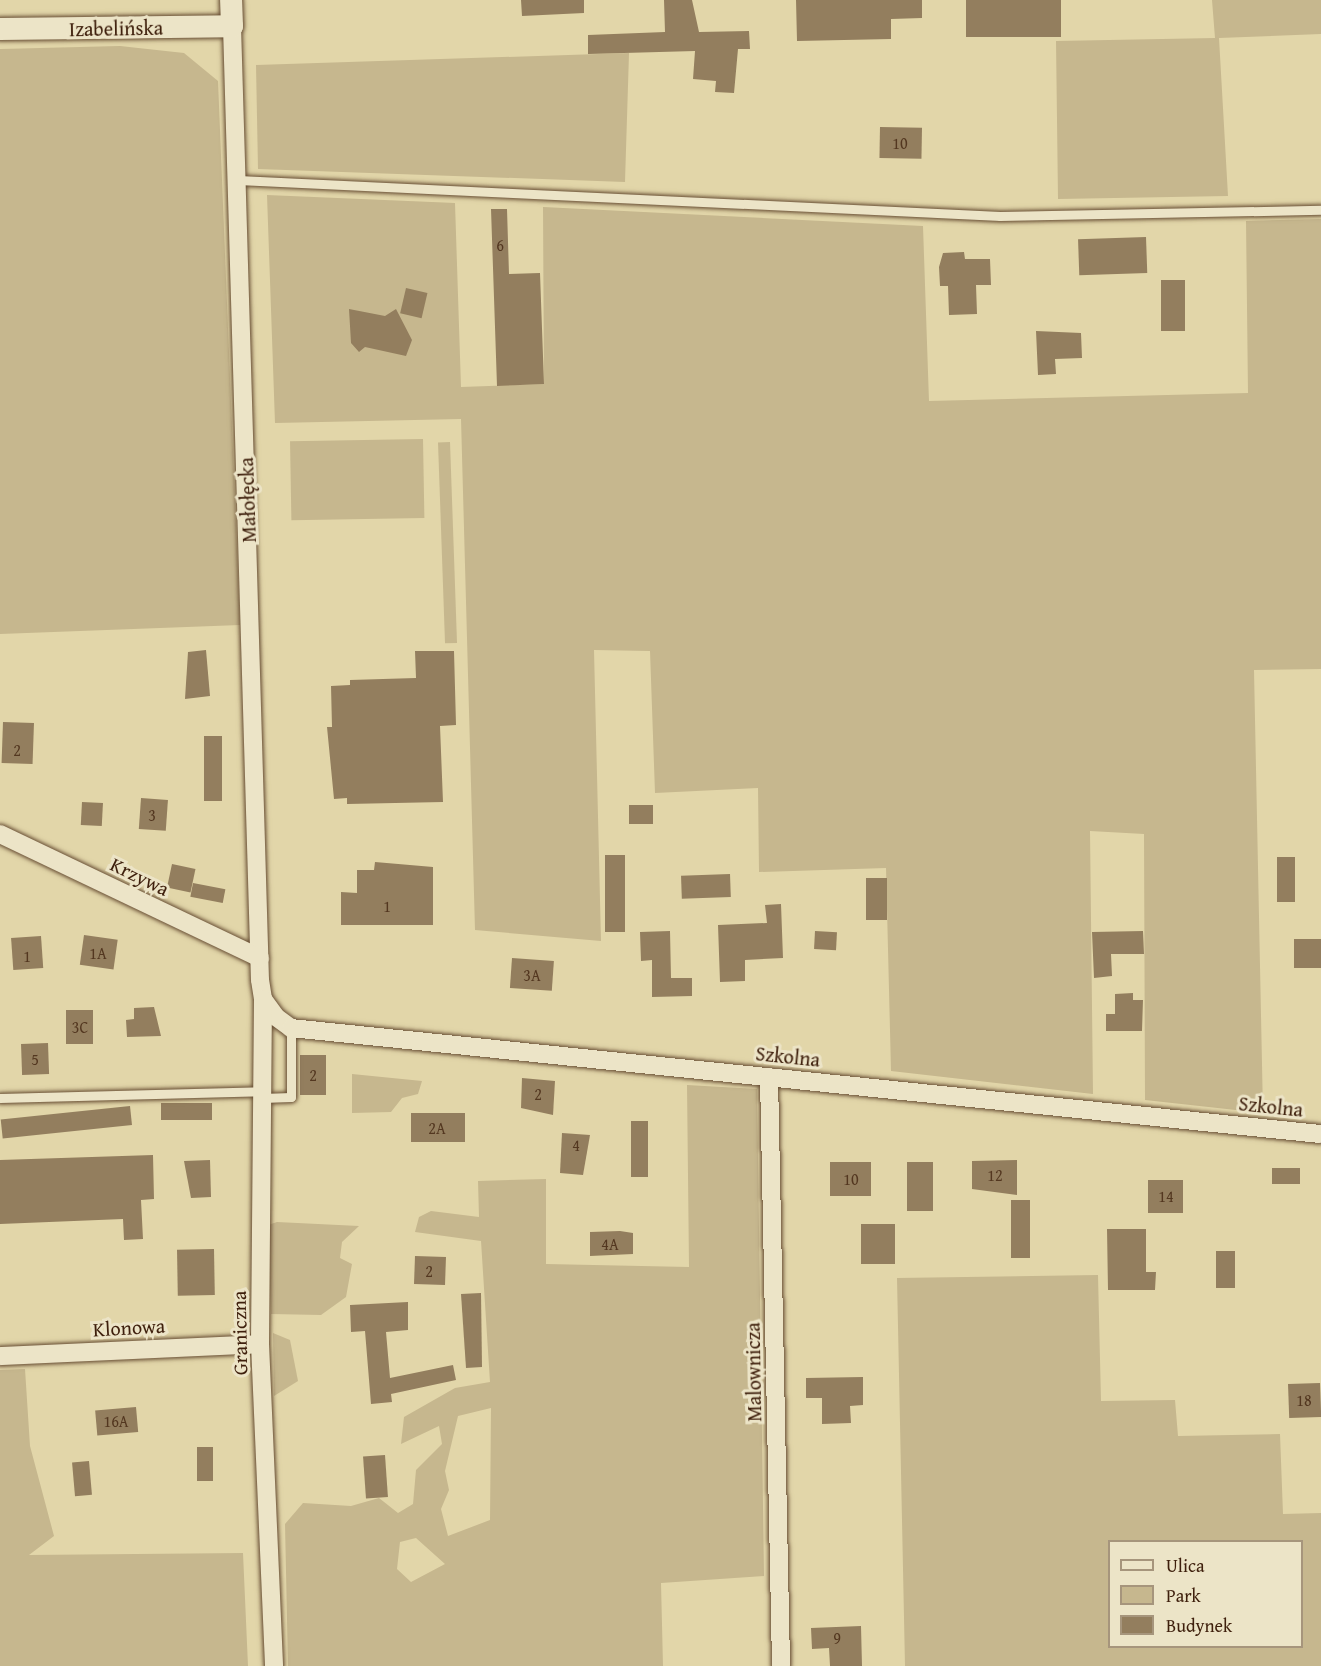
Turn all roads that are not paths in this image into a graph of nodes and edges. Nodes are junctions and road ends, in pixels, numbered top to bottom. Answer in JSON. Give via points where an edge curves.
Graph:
{"nodes":[{"id":1,"x":231,"y":0,"type":"edge"},
{"id":2,"x":232,"y":26,"type":"junction"},
{"id":3,"x":0,"y":29,"type":"edge"},
{"id":4,"x":238,"y":180,"type":"junction"},
{"id":5,"x":1321,"y":210,"type":"edge"},
{"id":6,"x":0,"y":834,"type":"edge"},
{"id":7,"x":260,"y":958,"type":"junction"},
{"id":8,"x":263,"y":999,"type":"junction"},
{"id":9,"x":291,"y":1028,"type":"junction"},
{"id":10,"x":770,"y":1077,"type":"junction"},
{"id":11,"x":262,"y":1094,"type":"junction"},
{"id":12,"x":0,"y":1098,"type":"edge"},
{"id":13,"x":1321,"y":1134,"type":"edge"},
{"id":14,"x":261,"y":1344,"type":"junction"},
{"id":15,"x":0,"y":1356,"type":"edge"},
{"id":16,"x":274,"y":1666,"type":"edge"},
{"id":17,"x":782,"y":1666,"type":"edge"}],
"edges":[{"from":1,"to":2,"type":"street","name":"Małołęcka"},
{"from":2,"to":3,"type":"street","name":"Izabelińska"},
{"from":2,"to":4,"type":"street","name":"Małołęcka"},
{"from":4,"to":5,"type":"lane","via":[[1000,216]]},
{"from":4,"to":7,"type":"street","name":"Małołęcka"},
{"from":6,"to":7,"type":"street","name":"Krzywa"},
{"from":7,"to":8,"type":"street","name":"Małołęcka"},
{"from":8,"to":9,"type":"street"},
{"from":8,"to":11,"type":"street","name":"Graniczna"},
{"from":9,"to":10,"type":"street","name":"Szkolna"},
{"from":9,"to":11,"type":"lane","via":[[291,1097]]},
{"from":10,"to":13,"type":"street","name":"Szkolna"},
{"from":10,"to":17,"type":"street","name":"Malownicza"},
{"from":11,"to":12,"type":"lane"},
{"from":11,"to":14,"type":"street","name":"Graniczna"},
{"from":14,"to":15,"type":"street","name":"Klonowa"},
{"from":14,"to":16,"type":"street","name":"Graniczna"}]}
